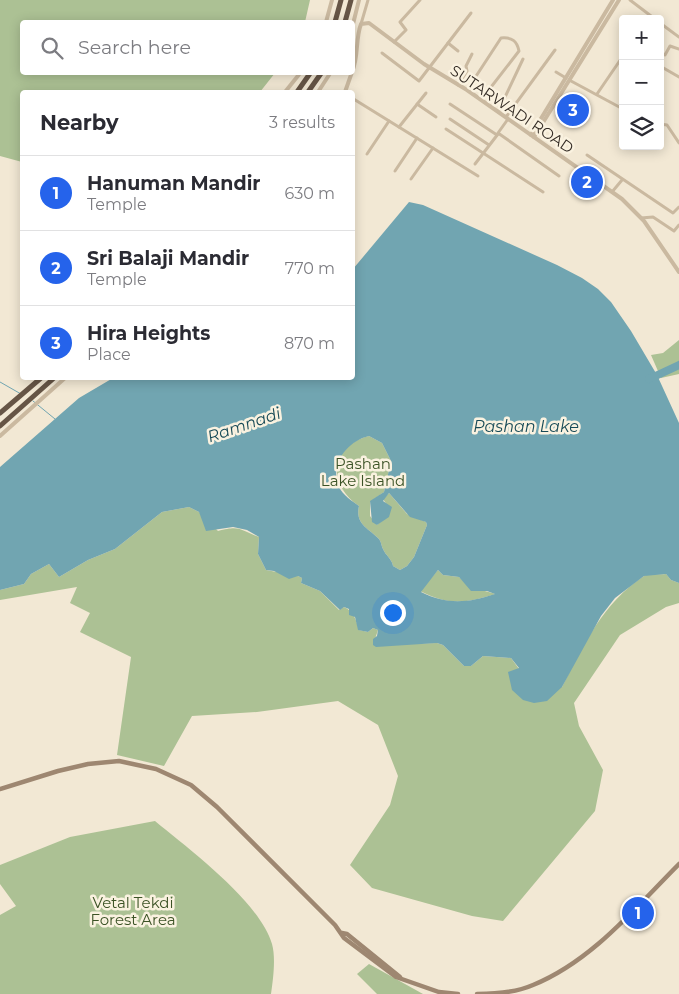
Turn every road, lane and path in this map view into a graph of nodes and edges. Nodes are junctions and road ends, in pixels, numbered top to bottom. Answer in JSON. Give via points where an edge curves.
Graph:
{"nodes":[{"id":1,"x":332,"y":0,"type":"edge"},
{"id":2,"x":341,"y":0,"type":"edge"},
{"id":3,"x":351,"y":0,"type":"edge"},
{"id":4,"x":360,"y":0,"type":"edge"},
{"id":5,"x":368,"y":0,"type":"edge"},
{"id":6,"x":420,"y":0,"type":"edge"},
{"id":7,"x":613,"y":0,"type":"edge"},
{"id":8,"x":619,"y":0,"type":"edge"},
{"id":9,"x":630,"y":0,"type":"edge"},
{"id":10,"x":472,"y":13,"type":"dead end"},
{"id":11,"x":650,"y":15,"type":"edge"},
{"id":12,"x":327,"y":20,"type":"edge"},
{"id":13,"x":336,"y":20,"type":"edge"},
{"id":14,"x":346,"y":20,"type":"edge"},
{"id":15,"x":354,"y":20,"type":"edge"},
{"id":16,"x":361,"y":24,"type":"junction"},
{"id":17,"x":664,"y":26,"type":"edge"},
{"id":18,"x":679,"y":37,"type":"edge"},
{"id":19,"x":394,"y":42,"type":"junction"},
{"id":20,"x":448,"y":43,"type":"junction"},
{"id":21,"x":679,"y":48,"type":"edge"},
{"id":22,"x":555,"y":50,"type":"dead end"},
{"id":23,"x":458,"y":51,"type":"dead end"},
{"id":24,"x":382,"y":53,"type":"dead end"},
{"id":25,"x":472,"y":54,"type":"dead end"},
{"id":26,"x":664,"y":54,"type":"edge"},
{"id":27,"x":523,"y":60,"type":"dead end"},
{"id":28,"x":620,"y":60,"type":"edge"},
{"id":29,"x":355,"y":65,"type":"edge"},
{"id":30,"x":430,"y":68,"type":"junction"},
{"id":31,"x":664,"y":68,"type":"edge"},
{"id":32,"x":556,"y":72,"type":"dead end"},
{"id":33,"x":299,"y":75,"type":"edge"},
{"id":34,"x":308,"y":75,"type":"edge"},
{"id":35,"x":320,"y":75,"type":"edge"},
{"id":36,"x":329,"y":75,"type":"edge"},
{"id":37,"x":351,"y":75,"type":"edge"},
{"id":38,"x":679,"y":77,"type":"edge"},
{"id":39,"x":570,"y":78,"type":"junction"},
{"id":40,"x":458,"y":85,"type":"junction"},
{"id":41,"x":287,"y":90,"type":"edge"},
{"id":42,"x":298,"y":90,"type":"edge"},
{"id":43,"x":309,"y":90,"type":"edge"},
{"id":44,"x":319,"y":90,"type":"edge"},
{"id":45,"x":346,"y":90,"type":"edge"},
{"id":46,"x":467,"y":90,"type":"junction"},
{"id":47,"x":426,"y":93,"type":"dead end"},
{"id":48,"x":597,"y":94,"type":"junction"},
{"id":49,"x":355,"y":100,"type":"edge"},
{"id":50,"x":481,"y":100,"type":"junction"},
{"id":51,"x":417,"y":104,"type":"junction"},
{"id":52,"x":450,"y":104,"type":"dead end"},
{"id":53,"x":619,"y":107,"type":"edge"},
{"id":54,"x":498,"y":112,"type":"junction"},
{"id":55,"x":436,"y":117,"type":"dead end"},
{"id":56,"x":507,"y":118,"type":"junction"},
{"id":57,"x":450,"y":119,"type":"dead end"},
{"id":58,"x":389,"y":121,"type":"junction"},
{"id":59,"x":664,"y":125,"type":"edge"},
{"id":60,"x":399,"y":127,"type":"junction"},
{"id":61,"x":446,"y":129,"type":"dead end"},
{"id":62,"x":497,"y":134,"type":"junction"},
{"id":63,"x":532,"y":136,"type":"junction"},
{"id":64,"x":417,"y":138,"type":"junction"},
{"id":65,"x":679,"y":143,"type":"edge"},
{"id":66,"x":489,"y":145,"type":"junction"},
{"id":67,"x":433,"y":148,"type":"junction"},
{"id":68,"x":367,"y":154,"type":"dead end"},
{"id":69,"x":483,"y":154,"type":"junction"},
{"id":70,"x":587,"y":155,"type":"dead end"},
{"id":71,"x":475,"y":164,"type":"dead end"},
{"id":72,"x":395,"y":171,"type":"dead end"},
{"id":73,"x":478,"y":176,"type":"dead end"},
{"id":74,"x":559,"y":176,"type":"dead end"},
{"id":75,"x":411,"y":179,"type":"dead end"},
{"id":76,"x":622,"y":180,"type":"junction"},
{"id":77,"x":543,"y":192,"type":"dead end"},
{"id":78,"x":612,"y":192,"type":"junction"},
{"id":79,"x":679,"y":207,"type":"edge"},
{"id":80,"x":641,"y":218,"type":"junction"},
{"id":81,"x":679,"y":226,"type":"edge"},
{"id":82,"x":679,"y":272,"type":"edge"},
{"id":83,"x":38,"y":380,"type":"edge"},
{"id":84,"x":52,"y":380,"type":"edge"},
{"id":85,"x":63,"y":380,"type":"edge"},
{"id":86,"x":0,"y":413,"type":"edge"},
{"id":87,"x":0,"y":426,"type":"edge"},
{"id":88,"x":0,"y":436,"type":"edge"},
{"id":89,"x":0,"y":789,"type":"edge"},
{"id":90,"x":679,"y":864,"type":"edge"},
{"id":91,"x":458,"y":994,"type":"edge"},
{"id":92,"x":477,"y":994,"type":"edge"}],
"edges":[{"from":1,"to":12,"type":"street"},
{"from":2,"to":13,"type":"highway"},
{"from":3,"to":14,"type":"highway"},
{"from":4,"to":15,"type":"street"},
{"from":5,"to":16,"type":"street"},
{"from":6,"to":19,"type":"street","via":[[400,22],[406,30]]},
{"from":7,"to":39,"type":"street"},
{"from":8,"to":39,"type":"street"},
{"from":9,"to":11,"type":"street"},
{"from":10,"to":20,"type":"street"},
{"from":16,"to":19,"type":"street","name":"SUTARWADI ROAD","via":[[369,23]]},
{"from":16,"to":29,"type":"street"},
{"from":17,"to":18,"type":"street"},
{"from":19,"to":30,"type":"street","name":"SUTARWADI ROAD"},
{"from":20,"to":23,"type":"street"},
{"from":20,"to":30,"type":"street"},
{"from":21,"to":26,"type":"street","via":[[670,46]]},
{"from":22,"to":56,"type":"street"},
{"from":24,"to":30,"type":"street","via":[[419,81]]},
{"from":25,"to":40,"type":"street"},
{"from":27,"to":54,"type":"street"},
{"from":28,"to":48,"type":"street"},
{"from":30,"to":40,"type":"street","name":"SUTARWADI ROAD"},
{"from":31,"to":38,"type":"street"},
{"from":32,"to":39,"type":"street"},
{"from":33,"to":41,"type":"street"},
{"from":34,"to":42,"type":"highway"},
{"from":35,"to":43,"type":"highway"},
{"from":36,"to":44,"type":"street"},
{"from":37,"to":45,"type":"street"},
{"from":39,"to":48,"type":"street"},
{"from":39,"to":63,"type":"street"},
{"from":40,"to":46,"type":"street","name":"SUTARWADI ROAD"},
{"from":46,"to":50,"type":"street","name":"SUTARWADI ROAD"},
{"from":46,"to":50,"type":"street","via":[[501,38],[512,39],[519,51]]},
{"from":47,"to":51,"type":"street"},
{"from":48,"to":53,"type":"street"},
{"from":49,"to":58,"type":"street"},
{"from":50,"to":54,"type":"street","name":"SUTARWADI ROAD"},
{"from":51,"to":55,"type":"street"},
{"from":51,"to":60,"type":"street"},
{"from":52,"to":62,"type":"street"},
{"from":54,"to":56,"type":"street","name":"SUTARWADI ROAD"},
{"from":56,"to":62,"type":"street"},
{"from":56,"to":63,"type":"street","name":"SUTARWADI ROAD"},
{"from":57,"to":66,"type":"street"},
{"from":58,"to":60,"type":"street"},
{"from":58,"to":68,"type":"street"},
{"from":59,"to":65,"type":"street"},
{"from":60,"to":64,"type":"street"},
{"from":61,"to":69,"type":"street"},
{"from":62,"to":66,"type":"street"},
{"from":62,"to":74,"type":"street"},
{"from":63,"to":78,"type":"street","name":"SUTARWADI ROAD"},
{"from":64,"to":67,"type":"street"},
{"from":64,"to":72,"type":"street"},
{"from":66,"to":69,"type":"street"},
{"from":67,"to":73,"type":"street"},
{"from":67,"to":75,"type":"street"},
{"from":69,"to":71,"type":"street"},
{"from":69,"to":77,"type":"street"},
{"from":70,"to":76,"type":"street"},
{"from":76,"to":78,"type":"street"},
{"from":76,"to":79,"type":"street","via":[[673,213]]},
{"from":78,"to":80,"type":"street","name":"SUTARWADI ROAD"},
{"from":80,"to":81,"type":"street","via":[[653,217],[674,231]]},
{"from":80,"to":82,"type":"street","name":"SUTARWADI ROAD"},
{"from":83,"to":86,"type":"highway"},
{"from":84,"to":87,"type":"highway"},
{"from":85,"to":88,"type":"street"},
{"from":89,"to":91,"type":"main road","via":[[58,771],[119,761],[173,776],[217,807],[342,933],[400,977],[439,992]]},
{"from":90,"to":92,"type":"main road","via":[[591,950],[558,973],[527,987]]}]}
